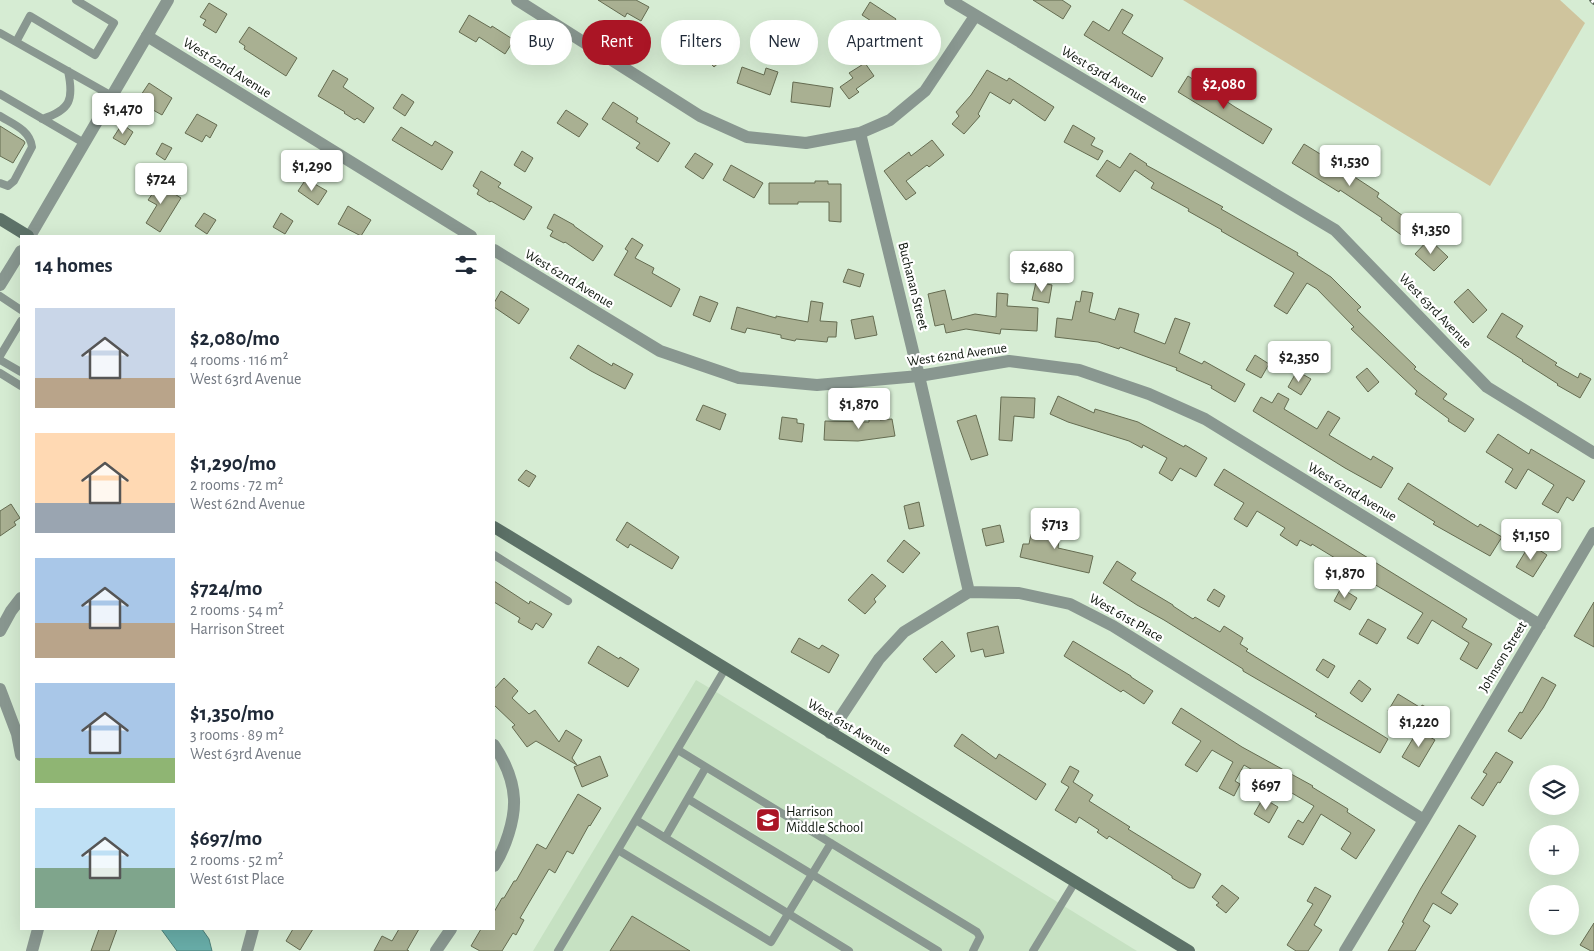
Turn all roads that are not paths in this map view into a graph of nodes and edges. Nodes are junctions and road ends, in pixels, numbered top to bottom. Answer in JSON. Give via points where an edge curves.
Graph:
{"nodes":[{"id":1,"x":76,"y":0,"type":"edge"},
{"id":2,"x":168,"y":0,"type":"edge"},
{"id":3,"x":517,"y":0,"type":"edge"},
{"id":4,"x":950,"y":0,"type":"edge"},
{"id":5,"x":975,"y":16,"type":"junction"},
{"id":6,"x":0,"y":33,"type":"edge"},
{"id":7,"x":147,"y":36,"type":"junction"},
{"id":8,"x":16,"y":42,"type":"junction"},
{"id":9,"x":68,"y":71,"type":"junction"},
{"id":10,"x":0,"y":94,"type":"edge"},
{"id":11,"x":112,"y":96,"type":"junction"},
{"id":12,"x":0,"y":116,"type":"edge"},
{"id":13,"x":42,"y":119,"type":"junction"},
{"id":14,"x":860,"y":133,"type":"junction"},
{"id":15,"x":84,"y":143,"type":"junction"},
{"id":16,"x":0,"y":183,"type":"edge"},
{"id":17,"x":0,"y":219,"type":"edge"},
{"id":18,"x":27,"y":235,"type":"edge"},
{"id":19,"x":30,"y":235,"type":"edge"},
{"id":20,"x":469,"y":235,"type":"edge"},
{"id":21,"x":495,"y":251,"type":"edge"},
{"id":22,"x":20,"y":253,"type":"edge"},
{"id":23,"x":0,"y":285,"type":"edge"},
{"id":24,"x":0,"y":296,"type":"edge"},
{"id":25,"x":20,"y":309,"type":"edge"},
{"id":26,"x":20,"y":324,"type":"edge"},
{"id":27,"x":0,"y":358,"type":"edge"},
{"id":28,"x":20,"y":371,"type":"edge"},
{"id":29,"x":0,"y":373,"type":"edge"},
{"id":30,"x":919,"y":376,"type":"junction"},
{"id":31,"x":20,"y":385,"type":"edge"},
{"id":32,"x":1594,"y":453,"type":"edge"},
{"id":33,"x":495,"y":528,"type":"edge"},
{"id":34,"x":1594,"y":532,"type":"edge"},
{"id":35,"x":495,"y":556,"type":"edge"},
{"id":36,"x":969,"y":592,"type":"junction"},
{"id":37,"x":20,"y":599,"type":"edge"},
{"id":38,"x":568,"y":601,"type":"dead end"},
{"id":39,"x":1540,"y":625,"type":"junction"},
{"id":40,"x":0,"y":631,"type":"edge"},
{"id":41,"x":726,"y":669,"type":"junction"},
{"id":42,"x":0,"y":689,"type":"edge"},
{"id":43,"x":830,"y":733,"type":"junction"},
{"id":44,"x":495,"y":747,"type":"edge"},
{"id":45,"x":20,"y":750,"type":"edge"},
{"id":46,"x":678,"y":750,"type":"junction"},
{"id":47,"x":706,"y":768,"type":"junction"},
{"id":48,"x":688,"y":799,"type":"junction"},
{"id":49,"x":636,"y":820,"type":"junction"},
{"id":50,"x":1424,"y":820,"type":"junction"},
{"id":51,"x":665,"y":838,"type":"junction"},
{"id":52,"x":831,"y":843,"type":"junction"},
{"id":53,"x":618,"y":850,"type":"junction"},
{"id":54,"x":495,"y":864,"type":"edge"},
{"id":55,"x":812,"y":874,"type":"junction"},
{"id":56,"x":1075,"y":882,"type":"junction"},
{"id":57,"x":788,"y":914,"type":"junction"},
{"id":58,"x":38,"y":930,"type":"edge"},
{"id":59,"x":253,"y":930,"type":"edge"},
{"id":60,"x":450,"y":930,"type":"edge"},
{"id":61,"x":32,"y":951,"type":"edge"},
{"id":62,"x":247,"y":951,"type":"edge"},
{"id":63,"x":436,"y":951,"type":"edge"},
{"id":64,"x":558,"y":951,"type":"edge"},
{"id":65,"x":849,"y":951,"type":"edge"},
{"id":66,"x":938,"y":951,"type":"edge"},
{"id":67,"x":973,"y":951,"type":"edge"},
{"id":68,"x":1033,"y":951,"type":"edge"},
{"id":69,"x":1189,"y":951,"type":"edge"},
{"id":70,"x":1345,"y":951,"type":"edge"}],
"edges":[{"from":1,"to":8,"type":"lane","via":[[114,23],[95,55],[30,16]]},
{"from":2,"to":7,"type":"street"},
{"from":3,"to":14,"type":"street","via":[[700,116],[747,137],[806,143]]},
{"from":4,"to":5,"type":"street","name":"West 63rd Avenue"},
{"from":5,"to":14,"type":"street","via":[[925,91],[890,120]]},
{"from":5,"to":32,"type":"street","name":"West 63rd Avenue","via":[[1335,230],[1487,387]]},
{"from":6,"to":8,"type":"lane"},
{"from":7,"to":11,"type":"street"},
{"from":7,"to":20,"type":"street","name":"West 62nd Avenue"},
{"from":8,"to":9,"type":"lane"},
{"from":9,"to":11,"type":"lane"},
{"from":9,"to":13,"type":"lane","via":[[70,100],[60,112]]},
{"from":10,"to":13,"type":"lane"},
{"from":11,"to":15,"type":"street"},
{"from":12,"to":16,"type":"lane","via":[[25,131],[32,147],[14,181],[8,186]]},
{"from":13,"to":15,"type":"lane"},
{"from":14,"to":30,"type":"street","name":"Buchanan Street"},
{"from":15,"to":19,"type":"street"},
{"from":17,"to":18,"type":"main road"},
{"from":21,"to":30,"type":"street","name":"West 62nd Avenue","via":[[660,351],[739,378],[817,385]]},
{"from":22,"to":23,"type":"street"},
{"from":24,"to":25,"type":"lane"},
{"from":26,"to":27,"type":"lane"},
{"from":27,"to":28,"type":"lane"},
{"from":29,"to":31,"type":"lane"},
{"from":30,"to":36,"type":"street","name":"Buchanan Street"},
{"from":30,"to":39,"type":"street","name":"West 62nd Avenue","via":[[1009,361],[1079,370],[1149,394],[1205,420]]},
{"from":33,"to":41,"type":"main road","name":"West 61st Avenue"},
{"from":34,"to":39,"type":"street","name":"Johnson Street"},
{"from":35,"to":38,"type":"lane"},
{"from":36,"to":43,"type":"street","via":[[904,632],[879,659]]},
{"from":36,"to":50,"type":"street","name":"West 61st Place","via":[[1019,593],[1070,604],[1114,626]]},
{"from":37,"to":40,"type":"street"},
{"from":39,"to":50,"type":"street","name":"Johnson Street"},
{"from":41,"to":43,"type":"main road","name":"West 61st Avenue"},
{"from":41,"to":46,"type":"lane"},
{"from":42,"to":45,"type":"street"},
{"from":43,"to":56,"type":"main road","name":"West 61st Avenue"},
{"from":44,"to":54,"type":"street","via":[[510,776],[514,800],[504,846]]},
{"from":46,"to":47,"type":"lane"},
{"from":46,"to":49,"type":"lane"},
{"from":47,"to":48,"type":"lane"},
{"from":47,"to":52,"type":"lane"},
{"from":48,"to":51,"type":"lane"},
{"from":48,"to":55,"type":"lane"},
{"from":49,"to":51,"type":"lane"},
{"from":49,"to":53,"type":"lane"},
{"from":50,"to":70,"type":"street","name":"Johnson Street"},
{"from":51,"to":57,"type":"lane"},
{"from":52,"to":55,"type":"lane"},
{"from":52,"to":67,"type":"lane","via":[[977,932],[980,937]]},
{"from":53,"to":57,"type":"lane","via":[[771,942]]},
{"from":53,"to":64,"type":"lane"},
{"from":55,"to":57,"type":"lane"},
{"from":55,"to":66,"type":"lane"},
{"from":56,"to":68,"type":"lane"},
{"from":56,"to":69,"type":"main road","name":"West 61st Avenue"},
{"from":57,"to":65,"type":"lane"},
{"from":58,"to":61,"type":"street"},
{"from":59,"to":62,"type":"street"},
{"from":60,"to":63,"type":"street"}]}
